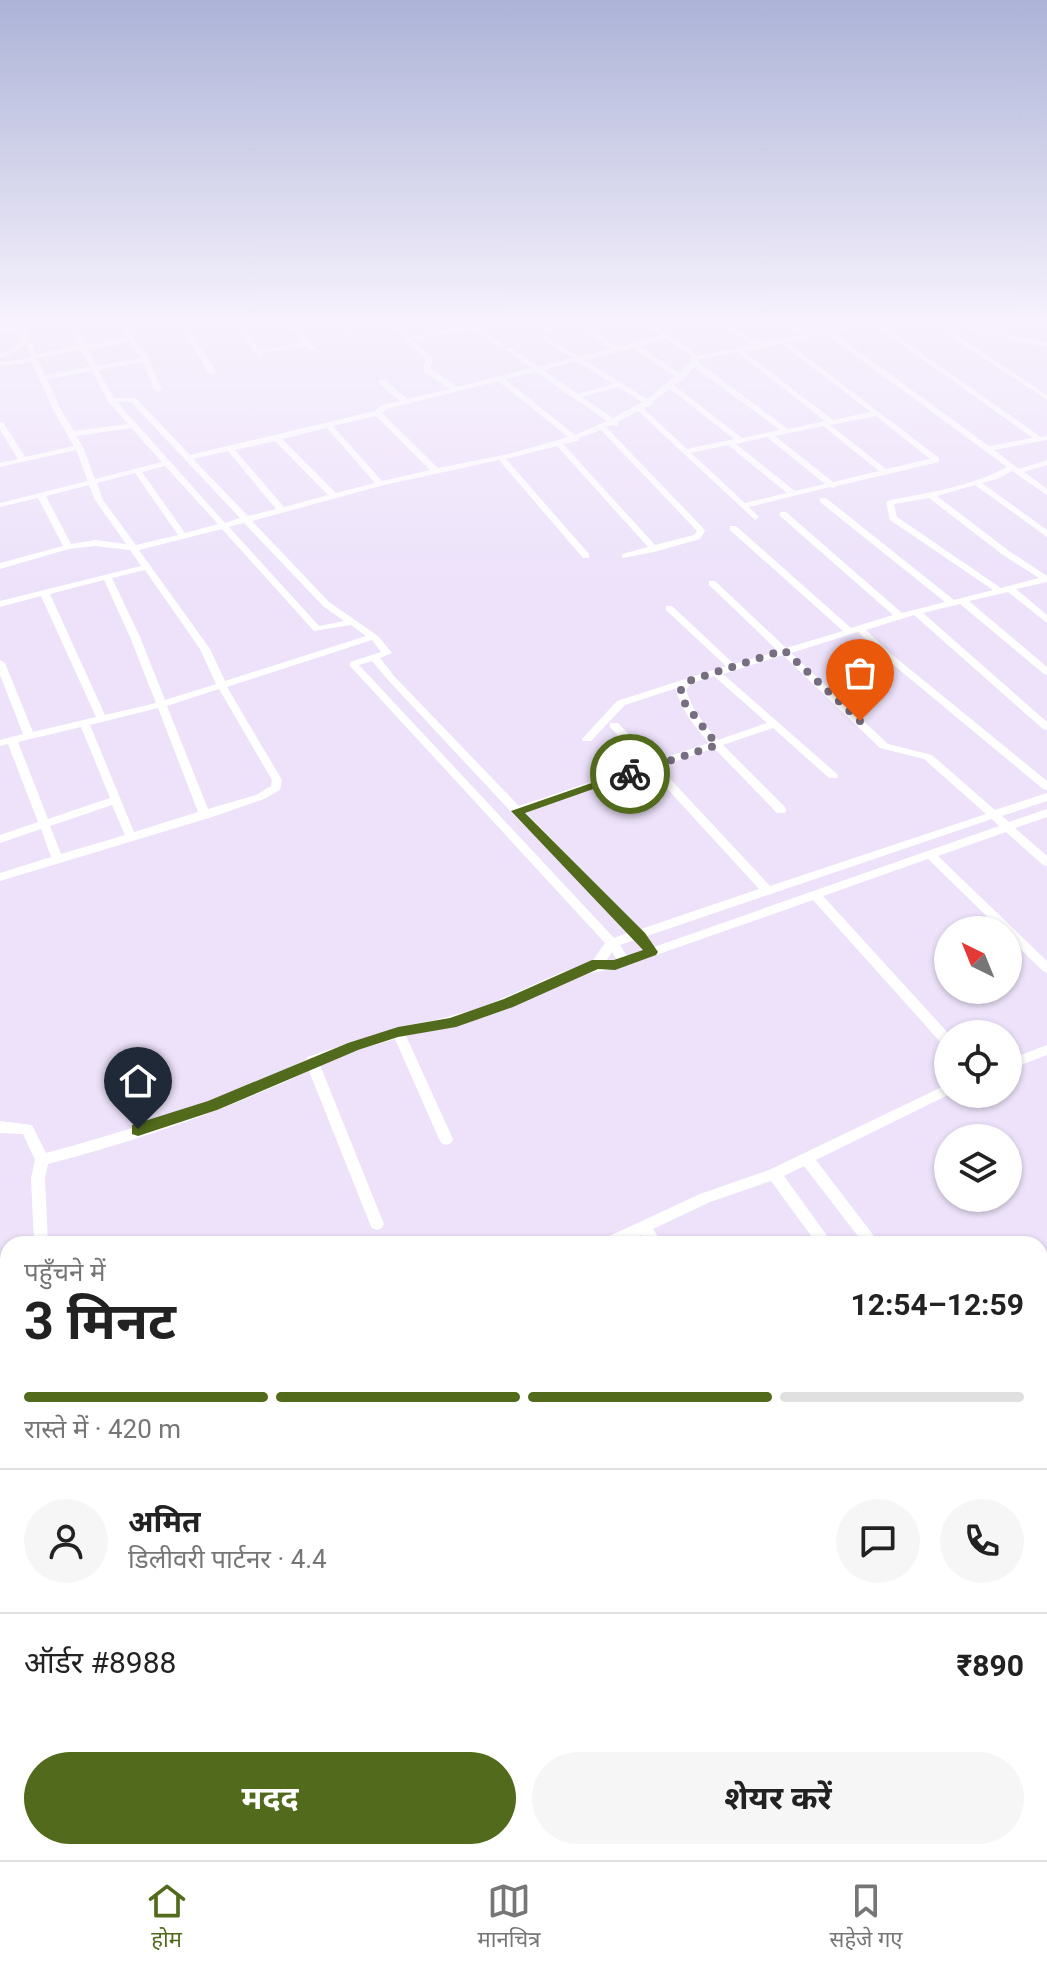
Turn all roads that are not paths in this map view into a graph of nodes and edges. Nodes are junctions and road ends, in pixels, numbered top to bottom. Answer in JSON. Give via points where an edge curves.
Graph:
{"nodes":[{"id":1,"x":59,"y":411,"type":"edge"},
{"id":2,"x":120,"y":411,"type":"edge"},
{"id":3,"x":143,"y":411,"type":"edge"},
{"id":4,"x":380,"y":411,"type":"edge"},
{"id":5,"x":540,"y":411,"type":"edge"},
{"id":6,"x":598,"y":411,"type":"edge"},
{"id":7,"x":637,"y":411,"type":"edge"},
{"id":8,"x":642,"y":411,"type":"edge"},
{"id":9,"x":700,"y":411,"type":"edge"},
{"id":10,"x":759,"y":411,"type":"edge"},
{"id":11,"x":813,"y":411,"type":"edge"},
{"id":12,"x":874,"y":411,"type":"edge"},
{"id":13,"x":935,"y":411,"type":"edge"},
{"id":14,"x":1003,"y":411,"type":"edge"},
{"id":15,"x":378,"y":413,"type":"junction"},
{"id":16,"x":877,"y":413,"type":"junction"},
{"id":17,"x":828,"y":423,"type":"junction"},
{"id":18,"x":0,"y":424,"type":"edge"},
{"id":19,"x":616,"y":424,"type":"junction"},
{"id":20,"x":328,"y":425,"type":"junction"},
{"id":21,"x":132,"y":426,"type":"junction"},
{"id":22,"x":604,"y":429,"type":"junction"},
{"id":23,"x":786,"y":431,"type":"junction"},
{"id":24,"x":71,"y":434,"type":"junction"},
{"id":25,"x":769,"y":435,"type":"junction"},
{"id":26,"x":277,"y":438,"type":"junction"},
{"id":27,"x":1043,"y":438,"type":"edge"},
{"id":28,"x":576,"y":439,"type":"junction"},
{"id":29,"x":735,"y":441,"type":"junction"},
{"id":30,"x":559,"y":444,"type":"junction"},
{"id":31,"x":79,"y":447,"type":"junction"},
{"id":32,"x":229,"y":448,"type":"junction"},
{"id":33,"x":987,"y":449,"type":"junction"},
{"id":34,"x":688,"y":451,"type":"junction"},
{"id":35,"x":500,"y":457,"type":"junction"},
{"id":36,"x":188,"y":458,"type":"junction"},
{"id":37,"x":22,"y":459,"type":"junction"},
{"id":38,"x":1047,"y":462,"type":"edge"},
{"id":39,"x":167,"y":463,"type":"junction"},
{"id":40,"x":0,"y":465,"type":"edge"},
{"id":41,"x":137,"y":470,"type":"junction"},
{"id":42,"x":1014,"y":470,"type":"junction"},
{"id":43,"x":436,"y":471,"type":"junction"},
{"id":44,"x":886,"y":473,"type":"junction"},
{"id":45,"x":90,"y":482,"type":"junction"},
{"id":46,"x":976,"y":482,"type":"junction"},
{"id":47,"x":381,"y":484,"type":"junction"},
{"id":48,"x":833,"y":486,"type":"junction"},
{"id":49,"x":1047,"y":493,"type":"edge"},
{"id":50,"x":794,"y":494,"type":"junction"},
{"id":51,"x":41,"y":495,"type":"junction"},
{"id":52,"x":931,"y":495,"type":"junction"},
{"id":53,"x":334,"y":496,"type":"junction"},
{"id":54,"x":823,"y":500,"type":"dead end"},
{"id":55,"x":0,"y":505,"type":"edge"},
{"id":56,"x":745,"y":505,"type":"junction"},
{"id":57,"x":282,"y":510,"type":"junction"},
{"id":58,"x":783,"y":514,"type":"dead end"},
{"id":59,"x":755,"y":517,"type":"dead end"},
{"id":60,"x":247,"y":520,"type":"junction"},
{"id":61,"x":224,"y":527,"type":"junction"},
{"id":62,"x":733,"y":528,"type":"dead end"},
{"id":63,"x":1047,"y":534,"type":"edge"},
{"id":64,"x":183,"y":536,"type":"junction"},
{"id":65,"x":68,"y":547,"type":"junction"},
{"id":66,"x":136,"y":548,"type":"junction"},
{"id":67,"x":654,"y":549,"type":"junction"},
{"id":68,"x":586,"y":556,"type":"dead end"},
{"id":69,"x":625,"y":556,"type":"dead end"},
{"id":70,"x":0,"y":566,"type":"edge"},
{"id":71,"x":147,"y":567,"type":"junction"},
{"id":72,"x":108,"y":579,"type":"junction"},
{"id":73,"x":1047,"y":579,"type":"edge"},
{"id":74,"x":712,"y":583,"type":"dead end"},
{"id":75,"x":1005,"y":590,"type":"junction"},
{"id":76,"x":45,"y":594,"type":"junction"},
{"id":77,"x":958,"y":602,"type":"junction"},
{"id":78,"x":0,"y":604,"type":"edge"},
{"id":79,"x":669,"y":608,"type":"dead end"},
{"id":80,"x":916,"y":612,"type":"junction"},
{"id":81,"x":900,"y":616,"type":"junction"},
{"id":82,"x":1047,"y":620,"type":"edge"},
{"id":83,"x":353,"y":622,"type":"junction"},
{"id":84,"x":856,"y":631,"type":"junction"},
{"id":85,"x":372,"y":637,"type":"junction"},
{"id":86,"x":784,"y":650,"type":"junction"},
{"id":87,"x":374,"y":657,"type":"junction"},
{"id":88,"x":0,"y":663,"type":"edge"},
{"id":89,"x":730,"y":665,"type":"junction"},
{"id":90,"x":715,"y":672,"type":"junction"},
{"id":91,"x":1047,"y":672,"type":"edge"},
{"id":92,"x":689,"y":681,"type":"junction"},
{"id":93,"x":222,"y":686,"type":"junction"},
{"id":94,"x":160,"y":705,"type":"junction"},
{"id":95,"x":102,"y":719,"type":"junction"},
{"id":96,"x":84,"y":723,"type":"junction"},
{"id":97,"x":614,"y":725,"type":"dead end"},
{"id":98,"x":773,"y":725,"type":"junction"},
{"id":99,"x":1047,"y":727,"type":"edge"},
{"id":100,"x":29,"y":736,"type":"junction"},
{"id":101,"x":587,"y":739,"type":"dead end"},
{"id":102,"x":6,"y":742,"type":"edge"},
{"id":103,"x":717,"y":745,"type":"junction"},
{"id":104,"x":652,"y":767,"type":"junction"},
{"id":105,"x":833,"y":776,"type":"dead end"},
{"id":106,"x":1047,"y":787,"type":"edge"},
{"id":107,"x":1047,"y":797,"type":"edge"},
{"id":108,"x":115,"y":800,"type":"junction"},
{"id":109,"x":781,"y":810,"type":"dead end"},
{"id":110,"x":517,"y":811,"type":"junction"},
{"id":111,"x":1047,"y":813,"type":"edge"},
{"id":112,"x":996,"y":814,"type":"junction"},
{"id":113,"x":205,"y":815,"type":"junction"},
{"id":114,"x":43,"y":826,"type":"junction"},
{"id":115,"x":1009,"y":826,"type":"junction"},
{"id":116,"x":131,"y":837,"type":"junction"},
{"id":117,"x":0,"y":839,"type":"edge"},
{"id":118,"x":929,"y":854,"type":"junction"},
{"id":119,"x":58,"y":860,"type":"junction"},
{"id":120,"x":1047,"y":862,"type":"edge"},
{"id":121,"x":0,"y":877,"type":"edge"},
{"id":122,"x":766,"y":889,"type":"junction"},
{"id":123,"x":814,"y":894,"type":"junction"},
{"id":124,"x":993,"y":916,"type":"edge"},
{"id":125,"x":641,"y":936,"type":"junction"},
{"id":126,"x":612,"y":943,"type":"junction"},
{"id":127,"x":1022,"y":944,"type":"edge"},
{"id":128,"x":651,"y":952,"type":"junction"},
{"id":129,"x":624,"y":961,"type":"junction"},
{"id":130,"x":597,"y":964,"type":"junction"},
{"id":131,"x":1047,"y":968,"type":"edge"},
{"id":132,"x":934,"y":1026,"type":"edge"},
{"id":133,"x":398,"y":1032,"type":"junction"},
{"id":134,"x":1047,"y":1050,"type":"edge"},
{"id":135,"x":1022,"y":1060,"type":"edge"},
{"id":136,"x":312,"y":1061,"type":"junction"},
{"id":137,"x":934,"y":1096,"type":"edge"},
{"id":138,"x":0,"y":1127,"type":"edge"},
{"id":139,"x":446,"y":1139,"type":"dead end"},
{"id":140,"x":806,"y":1158,"type":"junction"},
{"id":141,"x":42,"y":1160,"type":"junction"},
{"id":142,"x":774,"y":1174,"type":"junction"},
{"id":143,"x":377,"y":1224,"type":"dead end"},
{"id":144,"x":643,"y":1227,"type":"junction"},
{"id":145,"x":41,"y":1236,"type":"edge"},
{"id":146,"x":624,"y":1236,"type":"edge"},
{"id":147,"x":650,"y":1236,"type":"edge"},
{"id":148,"x":820,"y":1236,"type":"edge"},
{"id":149,"x":867,"y":1236,"type":"edge"}],
"edges":[{"from":1,"to":24,"type":"street"},
{"from":2,"to":21,"type":"street"},
{"from":3,"to":36,"type":"street"},
{"from":4,"to":15,"type":"street"},
{"from":5,"to":28,"type":"street"},
{"from":6,"to":19,"type":"street"},
{"from":7,"to":19,"type":"street"},
{"from":8,"to":34,"type":"street"},
{"from":9,"to":29,"type":"street"},
{"from":10,"to":23,"type":"street"},
{"from":11,"to":17,"type":"street"},
{"from":12,"to":16,"type":"street"},
{"from":13,"to":33,"type":"street"},
{"from":14,"to":27,"type":"street"},
{"from":15,"to":20,"type":"street"},
{"from":15,"to":43,"type":"street"},
{"from":16,"to":17,"type":"street"},
{"from":16,"to":44,"type":"street","via":[[936,460]]},
{"from":17,"to":23,"type":"street"},
{"from":17,"to":44,"type":"street"},
{"from":18,"to":37,"type":"street"},
{"from":19,"to":22,"type":"street"},
{"from":20,"to":26,"type":"street"},
{"from":20,"to":47,"type":"street"},
{"from":21,"to":24,"type":"street"},
{"from":21,"to":39,"type":"street"},
{"from":22,"to":28,"type":"street"},
{"from":22,"to":67,"type":"street","via":[[701,531],[697,537]]},
{"from":23,"to":25,"type":"street"},
{"from":24,"to":31,"type":"street"},
{"from":25,"to":29,"type":"street"},
{"from":25,"to":48,"type":"street"},
{"from":26,"to":32,"type":"street"},
{"from":26,"to":53,"type":"street"},
{"from":27,"to":33,"type":"street"},
{"from":28,"to":30,"type":"street"},
{"from":29,"to":34,"type":"street"},
{"from":29,"to":50,"type":"street"},
{"from":30,"to":35,"type":"street"},
{"from":30,"to":67,"type":"street"},
{"from":31,"to":37,"type":"street"},
{"from":31,"to":45,"type":"street"},
{"from":32,"to":36,"type":"street"},
{"from":32,"to":57,"type":"street"},
{"from":33,"to":42,"type":"street"},
{"from":34,"to":56,"type":"street"},
{"from":35,"to":43,"type":"street"},
{"from":35,"to":68,"type":"street"},
{"from":36,"to":60,"type":"street"},
{"from":37,"to":40,"type":"street"},
{"from":38,"to":42,"type":"street"},
{"from":39,"to":41,"type":"street"},
{"from":39,"to":61,"type":"street"},
{"from":41,"to":45,"type":"street"},
{"from":41,"to":64,"type":"street"},
{"from":42,"to":46,"type":"street"},
{"from":42,"to":49,"type":"street"},
{"from":43,"to":47,"type":"street"},
{"from":44,"to":48,"type":"street"},
{"from":45,"to":51,"type":"street"},
{"from":45,"to":66,"type":"street"},
{"from":46,"to":52,"type":"street"},
{"from":46,"to":63,"type":"street"},
{"from":47,"to":53,"type":"street"},
{"from":48,"to":50,"type":"street"},
{"from":50,"to":56,"type":"street"},
{"from":51,"to":55,"type":"street"},
{"from":51,"to":65,"type":"street"},
{"from":52,"to":73,"type":"street"},
{"from":52,"to":75,"type":"street","via":[[890,502],[893,518]]},
{"from":53,"to":57,"type":"street"},
{"from":54,"to":77,"type":"street"},
{"from":56,"to":59,"type":"street"},
{"from":57,"to":60,"type":"street"},
{"from":58,"to":81,"type":"street"},
{"from":60,"to":61,"type":"street"},
{"from":60,"to":83,"type":"street","via":[[326,604]]},
{"from":61,"to":64,"type":"street"},
{"from":61,"to":83,"type":"street","via":[[317,629]]},
{"from":62,"to":84,"type":"street"},
{"from":64,"to":66,"type":"street"},
{"from":65,"to":66,"type":"street","via":[[95,543]]},
{"from":65,"to":70,"type":"street"},
{"from":66,"to":71,"type":"street"},
{"from":67,"to":69,"type":"street"},
{"from":71,"to":72,"type":"street"},
{"from":71,"to":93,"type":"street","via":[[205,649]]},
{"from":72,"to":76,"type":"street"},
{"from":72,"to":94,"type":"street"},
{"from":73,"to":75,"type":"street"},
{"from":74,"to":86,"type":"street"},
{"from":75,"to":77,"type":"street"},
{"from":75,"to":82,"type":"street"},
{"from":76,"to":78,"type":"street"},
{"from":76,"to":95,"type":"street"},
{"from":77,"to":80,"type":"street"},
{"from":77,"to":91,"type":"street"},
{"from":79,"to":89,"type":"street"},
{"from":80,"to":81,"type":"street"},
{"from":80,"to":99,"type":"street"},
{"from":81,"to":84,"type":"street"},
{"from":83,"to":85,"type":"street"},
{"from":84,"to":86,"type":"street"},
{"from":84,"to":106,"type":"street"},
{"from":85,"to":87,"type":"street","via":[[387,653]]},
{"from":85,"to":93,"type":"street"},
{"from":86,"to":89,"type":"street"},
{"from":86,"to":112,"type":"street","via":[[884,746],[928,757]]},
{"from":87,"to":110,"type":"street"},
{"from":87,"to":126,"type":"street","via":[[353,664]]},
{"from":88,"to":100,"type":"street"},
{"from":89,"to":90,"type":"street"},
{"from":90,"to":92,"type":"street"},
{"from":90,"to":98,"type":"street"},
{"from":92,"to":101,"type":"street","via":[[621,703]]},
{"from":92,"to":103,"type":"street","via":[[681,690],[683,701]]},
{"from":93,"to":94,"type":"street"},
{"from":93,"to":113,"type":"street","via":[[277,780],[276,788]]},
{"from":94,"to":95,"type":"street"},
{"from":94,"to":113,"type":"street"},
{"from":95,"to":96,"type":"street"},
{"from":96,"to":100,"type":"street"},
{"from":96,"to":108,"type":"street"},
{"from":97,"to":104,"type":"street"},
{"from":98,"to":103,"type":"street"},
{"from":98,"to":105,"type":"street"},
{"from":100,"to":102,"type":"street"},
{"from":102,"to":114,"type":"street"},
{"from":103,"to":104,"type":"street"},
{"from":103,"to":109,"type":"street"},
{"from":104,"to":110,"type":"street"},
{"from":104,"to":122,"type":"street"},
{"from":107,"to":112,"type":"street"},
{"from":108,"to":114,"type":"street"},
{"from":108,"to":116,"type":"street"},
{"from":110,"to":125,"type":"street"},
{"from":111,"to":115,"type":"street"},
{"from":112,"to":115,"type":"street"},
{"from":112,"to":122,"type":"street"},
{"from":113,"to":116,"type":"street"},
{"from":114,"to":117,"type":"street"},
{"from":114,"to":119,"type":"street"},
{"from":115,"to":118,"type":"street"},
{"from":115,"to":120,"type":"street"},
{"from":116,"to":119,"type":"street"},
{"from":118,"to":123,"type":"street"},
{"from":118,"to":124,"type":"street"},
{"from":119,"to":121,"type":"street"},
{"from":122,"to":125,"type":"street"},
{"from":123,"to":128,"type":"street"},
{"from":123,"to":132,"type":"street"},
{"from":125,"to":126,"type":"street"},
{"from":125,"to":128,"type":"street"},
{"from":126,"to":129,"type":"street"},
{"from":126,"to":130,"type":"street"},
{"from":127,"to":131,"type":"street"},
{"from":128,"to":129,"type":"street"},
{"from":129,"to":130,"type":"street"},
{"from":130,"to":133,"type":"street","via":[[451,1023]]},
{"from":133,"to":136,"type":"street"},
{"from":133,"to":139,"type":"street"},
{"from":134,"to":135,"type":"street"},
{"from":136,"to":141,"type":"street","via":[[212,1106]]},
{"from":136,"to":143,"type":"street"},
{"from":137,"to":140,"type":"street"},
{"from":138,"to":141,"type":"street","via":[[27,1129]]},
{"from":140,"to":142,"type":"street"},
{"from":140,"to":149,"type":"street"},
{"from":141,"to":145,"type":"street"},
{"from":142,"to":144,"type":"street"},
{"from":142,"to":148,"type":"street"},
{"from":144,"to":146,"type":"street"},
{"from":144,"to":147,"type":"street"}]}
